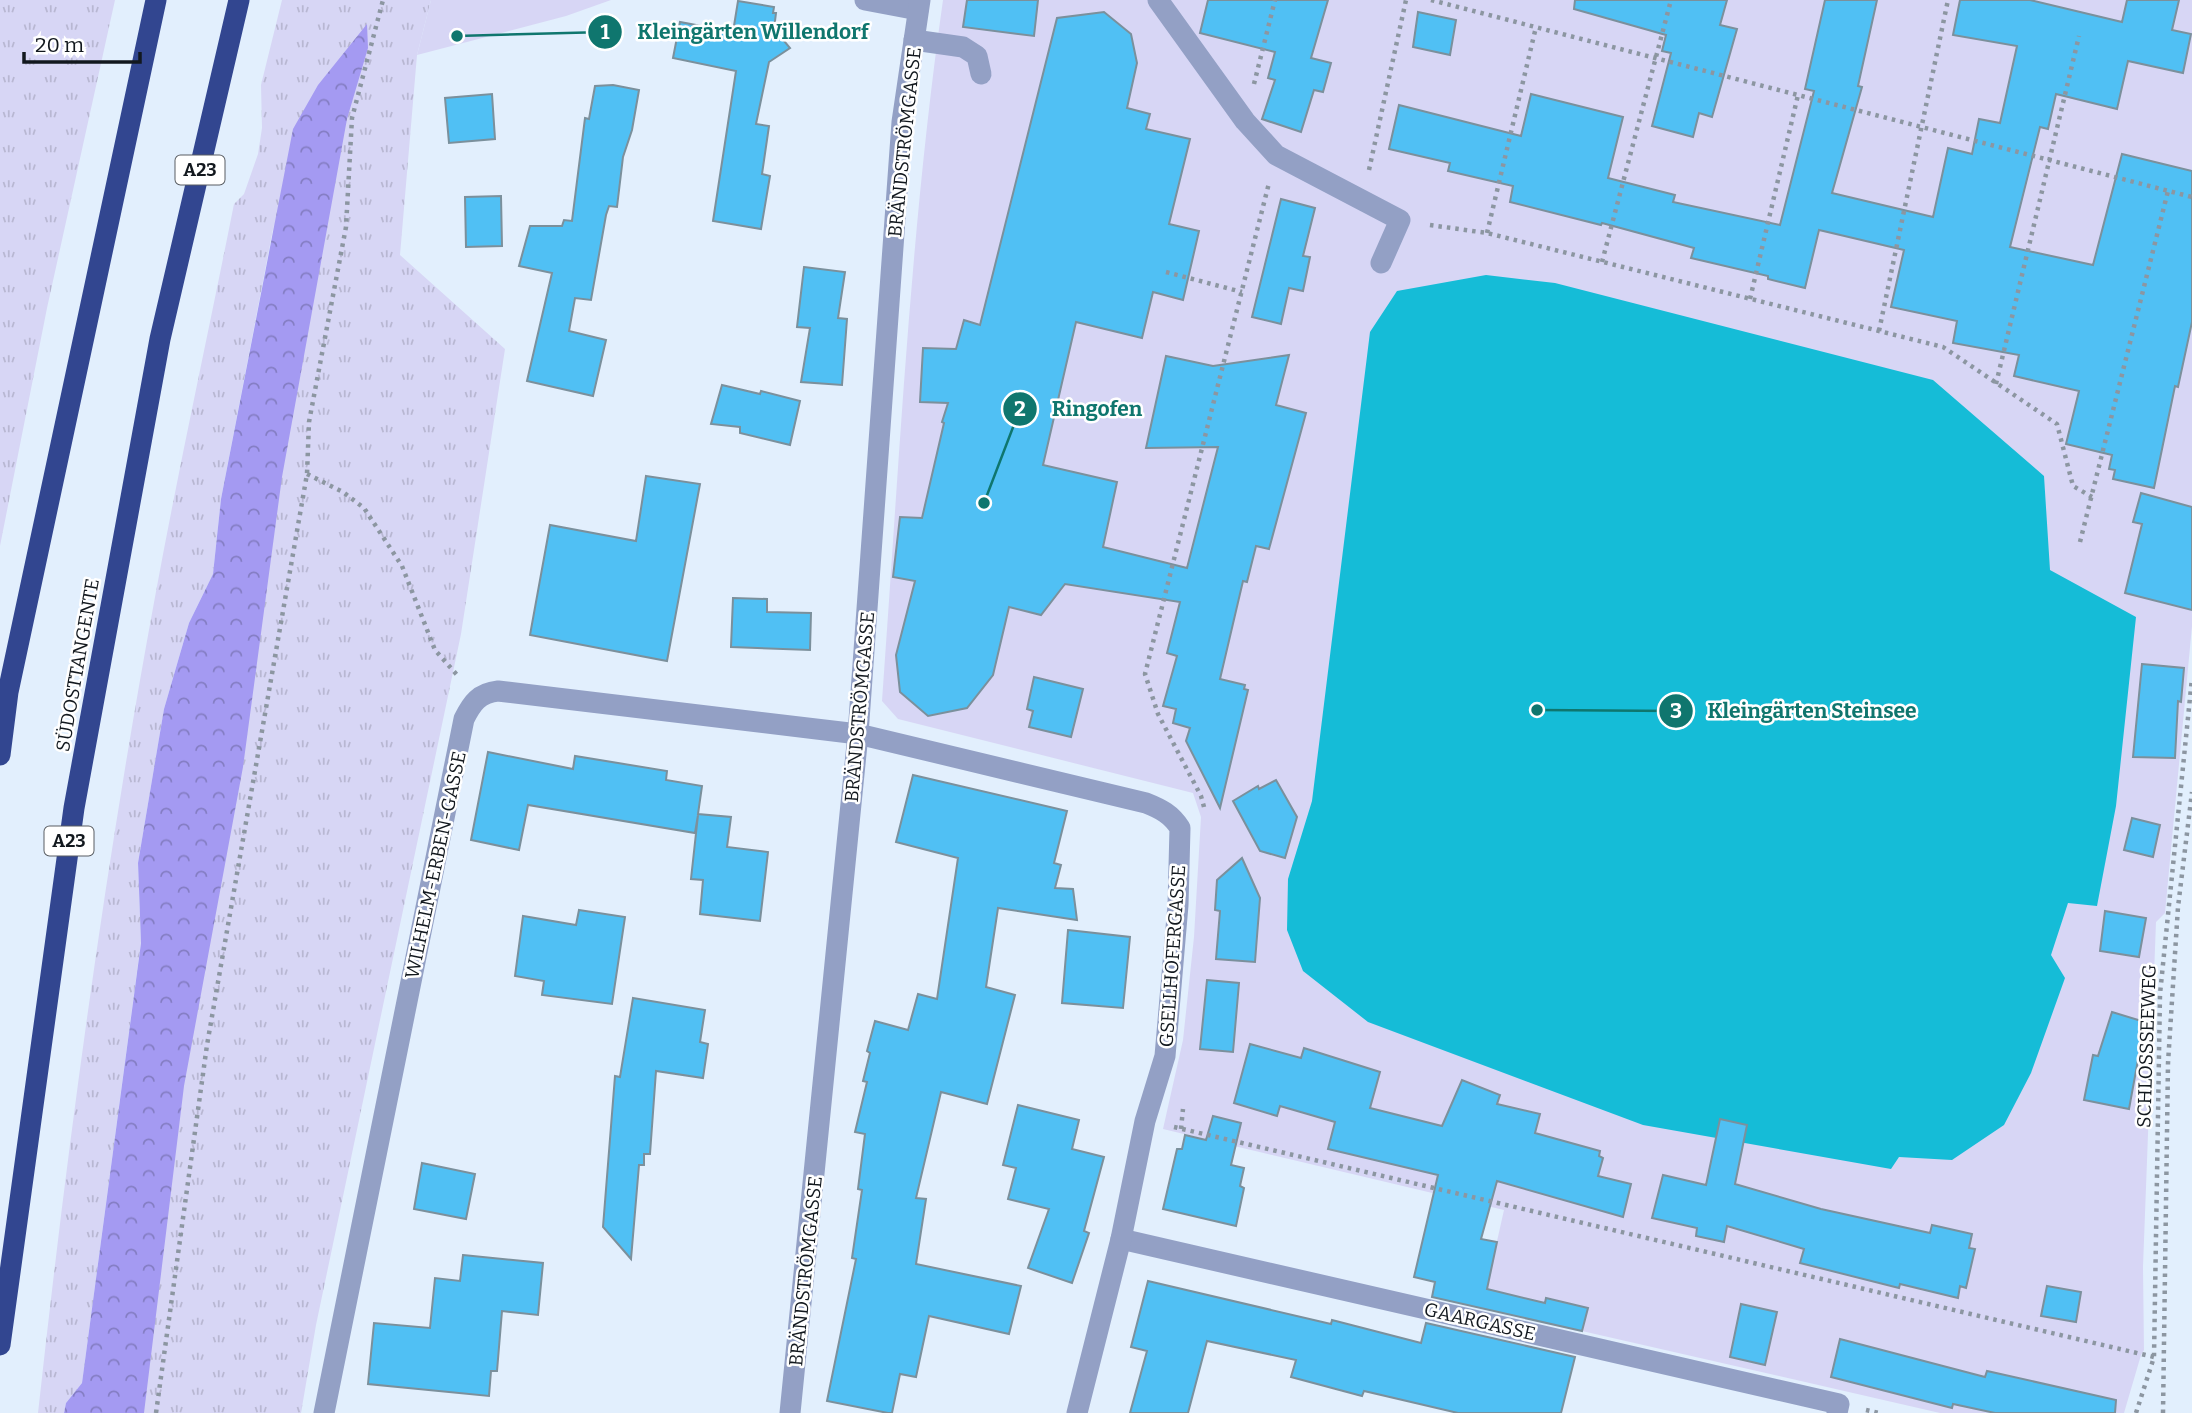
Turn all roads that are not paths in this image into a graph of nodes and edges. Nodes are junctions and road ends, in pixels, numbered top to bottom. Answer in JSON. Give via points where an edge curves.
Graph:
{"nodes":[{"id":1,"x":156,"y":0,"type":"edge"},
{"id":2,"x":239,"y":0,"type":"edge"},
{"id":3,"x":865,"y":0,"type":"edge"},
{"id":4,"x":1158,"y":0,"type":"edge"},
{"id":5,"x":919,"y":5,"type":"edge"},
{"id":6,"x":914,"y":40,"type":"junction"},
{"id":7,"x":981,"y":74,"type":"dead end"},
{"id":8,"x":1381,"y":263,"type":"dead end"},
{"id":9,"x":858,"y":734,"type":"junction"},
{"id":10,"x":0,"y":755,"type":"edge"},
{"id":11,"x":1121,"y":1239,"type":"junction"},
{"id":12,"x":0,"y":1345,"type":"edge"},
{"id":13,"x":1838,"y":1408,"type":"edge"},
{"id":14,"x":324,"y":1413,"type":"edge"},
{"id":15,"x":790,"y":1413,"type":"edge"},
{"id":16,"x":1077,"y":1413,"type":"edge"}],
"edges":[{"from":1,"to":10,"type":"highway","via":[[11,679]]},
{"from":2,"to":12,"type":"highway","name":"SÜDOSTTANGENTE","number":"A23","via":[[160,340],[74,808]]},
{"from":3,"to":5,"type":"street"},
{"from":4,"to":8,"type":"street","via":[[1245,121],[1276,155],[1400,220]]},
{"from":5,"to":6,"type":"street","name":"BRÄNDSTRÖMGASSE"},
{"from":6,"to":7,"type":"street","via":[[963,47],[977,56]]},
{"from":6,"to":9,"type":"street","name":"BRÄNDSTRÖMGASSE","via":[[902,122]]},
{"from":9,"to":11,"type":"street","name":"GSELLHOFERGASSE","via":[[1146,803],[1173,817],[1180,828],[1165,1056],[1145,1121]]},
{"from":9,"to":14,"type":"street","name":"WILHELM-ERBEN-GASSE","via":[[498,691],[477,698],[464,719]]},
{"from":9,"to":15,"type":"street","name":"BRÄNDSTRÖMGASSE"},
{"from":11,"to":13,"type":"street","name":"GAARGASSE"},
{"from":11,"to":16,"type":"street","name":"GSELLHOFERGASSE"}]}
